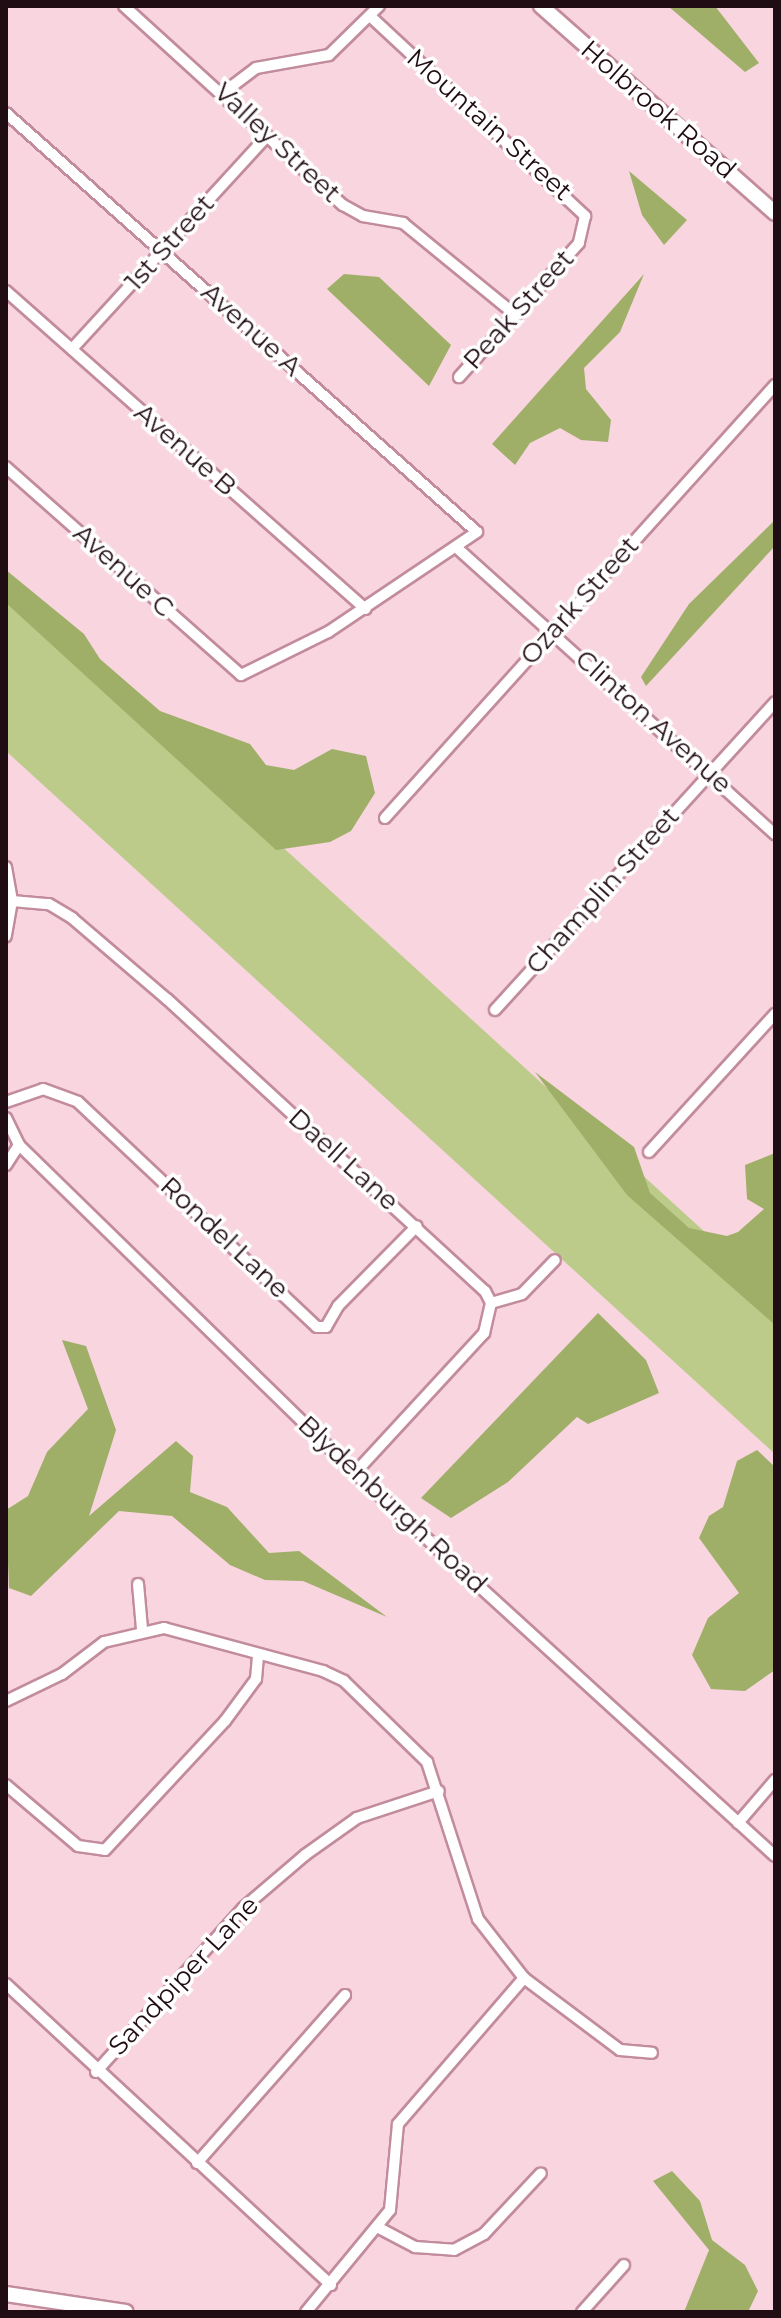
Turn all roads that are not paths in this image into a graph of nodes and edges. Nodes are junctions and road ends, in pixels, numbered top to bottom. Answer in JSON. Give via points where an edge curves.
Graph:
{"nodes":[{"id":1,"x":124,"y":6,"type":"edge"},
{"id":2,"x":379,"y":6,"type":"edge"},
{"id":3,"x":541,"y":6,"type":"edge"},
{"id":4,"x":370,"y":16,"type":"junction"},
{"id":5,"x":223,"y":93,"type":"junction"},
{"id":6,"x":6,"y":113,"type":"edge"},
{"id":7,"x":267,"y":136,"type":"junction"},
{"id":8,"x":775,"y":213,"type":"edge"},
{"id":9,"x":579,"y":243,"type":"joint"},
{"id":10,"x":161,"y":250,"type":"junction"},
{"id":11,"x":6,"y":291,"type":"edge"},
{"id":12,"x":516,"y":315,"type":"junction"},
{"id":13,"x":72,"y":349,"type":"junction"},
{"id":14,"x":459,"y":377,"type":"dead end"},
{"id":15,"x":775,"y":385,"type":"edge"},
{"id":16,"x":6,"y":467,"type":"edge"},
{"id":17,"x":457,"y":548,"type":"junction"},
{"id":18,"x":365,"y":609,"type":"junction"},
{"id":19,"x":553,"y":632,"type":"junction"},
{"id":20,"x":775,"y":702,"type":"edge"},
{"id":21,"x":710,"y":773,"type":"junction"},
{"id":22,"x":385,"y":818,"type":"dead end"},
{"id":23,"x":775,"y":834,"type":"edge"},
{"id":24,"x":6,"y":867,"type":"edge"},
{"id":25,"x":12,"y":901,"type":"junction"},
{"id":26,"x":6,"y":936,"type":"edge"},
{"id":27,"x":495,"y":1010,"type":"dead end"},
{"id":28,"x":775,"y":1014,"type":"edge"},
{"id":29,"x":6,"y":1102,"type":"edge"},
{"id":30,"x":6,"y":1118,"type":"edge"},
{"id":31,"x":19,"y":1145,"type":"junction"},
{"id":32,"x":649,"y":1152,"type":"dead end"},
{"id":33,"x":6,"y":1165,"type":"edge"},
{"id":34,"x":417,"y":1226,"type":"junction"},
{"id":35,"x":555,"y":1260,"type":"dead end"},
{"id":36,"x":491,"y":1303,"type":"junction"},
{"id":37,"x":355,"y":1473,"type":"junction"},
{"id":38,"x":138,"y":1584,"type":"dead end"},
{"id":39,"x":142,"y":1629,"type":"junction"},
{"id":40,"x":258,"y":1655,"type":"junction"},
{"id":41,"x":6,"y":1701,"type":"edge"},
{"id":42,"x":775,"y":1780,"type":"edge"},
{"id":43,"x":6,"y":1785,"type":"edge"},
{"id":44,"x":439,"y":1791,"type":"junction"},
{"id":45,"x":738,"y":1823,"type":"junction"},
{"id":46,"x":775,"y":1856,"type":"edge"},
{"id":47,"x":524,"y":1978,"type":"junction"},
{"id":48,"x":6,"y":1984,"type":"edge"},
{"id":49,"x":345,"y":1995,"type":"dead end"},
{"id":50,"x":652,"y":2053,"type":"dead end"},
{"id":51,"x":96,"y":2072,"type":"junction"},
{"id":52,"x":197,"y":2163,"type":"junction"},
{"id":53,"x":541,"y":2173,"type":"dead end"},
{"id":54,"x":379,"y":2228,"type":"junction"},
{"id":55,"x":624,"y":2265,"type":"dead end"},
{"id":56,"x":331,"y":2285,"type":"junction"},
{"id":57,"x":6,"y":2294,"type":"edge"},
{"id":58,"x":70,"y":2308,"type":"edge"},
{"id":59,"x":126,"y":2312,"type":"edge"},
{"id":60,"x":306,"y":2312,"type":"edge"},
{"id":61,"x":582,"y":2312,"type":"edge"}],
"edges":[{"from":1,"to":5,"type":"street","name":"Valley Street"},
{"from":2,"to":4,"type":"street"},
{"from":3,"to":8,"type":"street","name":"Holbrook Road"},
{"from":4,"to":5,"type":"street","via":[[329,55],[256,68]]},
{"from":4,"to":9,"type":"street","name":"Mountain Street","via":[[578,207],[586,226]]},
{"from":5,"to":7,"type":"street","name":"Valley Street"},
{"from":6,"to":10,"type":"street","name":"Avenue A"},
{"from":7,"to":10,"type":"street","name":"1st Street"},
{"from":7,"to":12,"type":"street","name":"Valley Street","via":[[343,205],[363,216],[403,223]]},
{"from":9,"to":12,"type":"street","name":"Peak Street"},
{"from":10,"to":13,"type":"street","name":"1st Street"},
{"from":10,"to":17,"type":"street","name":"Avenue A","via":[[477,532]]},
{"from":11,"to":13,"type":"street","name":"Avenue B"},
{"from":12,"to":14,"type":"street","name":"Peak Street"},
{"from":13,"to":18,"type":"street","name":"Avenue B"},
{"from":15,"to":19,"type":"street","name":"Ozark Street"},
{"from":16,"to":18,"type":"street","name":"Avenue C","via":[[241,675]]},
{"from":17,"to":18,"type":"street"},
{"from":17,"to":19,"type":"street","name":"Clinton Avenue"},
{"from":19,"to":21,"type":"street","name":"Clinton Avenue"},
{"from":19,"to":22,"type":"street","name":"Ozark Street"},
{"from":20,"to":21,"type":"street","name":"Champlin Street"},
{"from":21,"to":23,"type":"street","name":"Clinton Avenue"},
{"from":21,"to":27,"type":"street","name":"Champlin Street"},
{"from":24,"to":25,"type":"street"},
{"from":25,"to":26,"type":"street"},
{"from":25,"to":34,"type":"street","name":"Daell Lane","via":[[49,904],[72,918]]},
{"from":28,"to":32,"type":"street"},
{"from":29,"to":34,"type":"street","name":"Rondel Lane","via":[[43,1089],[78,1102],[317,1327],[326,1327],[338,1306]]},
{"from":30,"to":31,"type":"street","name":"Blydenburgh Road"},
{"from":31,"to":33,"type":"street"},
{"from":31,"to":37,"type":"street","name":"Blydenburgh Road"},
{"from":34,"to":36,"type":"street","name":"Daell Lane","via":[[478,1282]]},
{"from":35,"to":36,"type":"street","via":[[522,1294]]},
{"from":36,"to":37,"type":"street","via":[[484,1333]]},
{"from":37,"to":45,"type":"street","name":"Blydenburgh Road"},
{"from":38,"to":39,"type":"street"},
{"from":39,"to":40,"type":"street","via":[[197,1634]]},
{"from":39,"to":41,"type":"street","via":[[104,1642],[62,1674]]},
{"from":40,"to":43,"type":"street","via":[[256,1679],[225,1721],[105,1850],[78,1846]]},
{"from":40,"to":44,"type":"street","via":[[344,1681],[415,1746]]},
{"from":42,"to":45,"type":"street"},
{"from":44,"to":47,"type":"street","via":[[478,1919]]},
{"from":44,"to":51,"type":"street","name":"Sandpiper Lane","via":[[357,1818],[305,1855],[243,1908]]},
{"from":45,"to":46,"type":"street","name":"Blydenburgh Road"},
{"from":47,"to":50,"type":"street","via":[[620,2050]]},
{"from":47,"to":54,"type":"street","via":[[398,2124],[394,2197]]},
{"from":48,"to":51,"type":"street"},
{"from":49,"to":52,"type":"street"},
{"from":51,"to":52,"type":"street"},
{"from":52,"to":56,"type":"street"},
{"from":53,"to":54,"type":"street","via":[[484,2234],[454,2250],[415,2247]]},
{"from":54,"to":56,"type":"street"},
{"from":55,"to":61,"type":"street"},
{"from":56,"to":60,"type":"street"},
{"from":57,"to":58,"type":"street"},
{"from":58,"to":59,"type":"street"}]}
